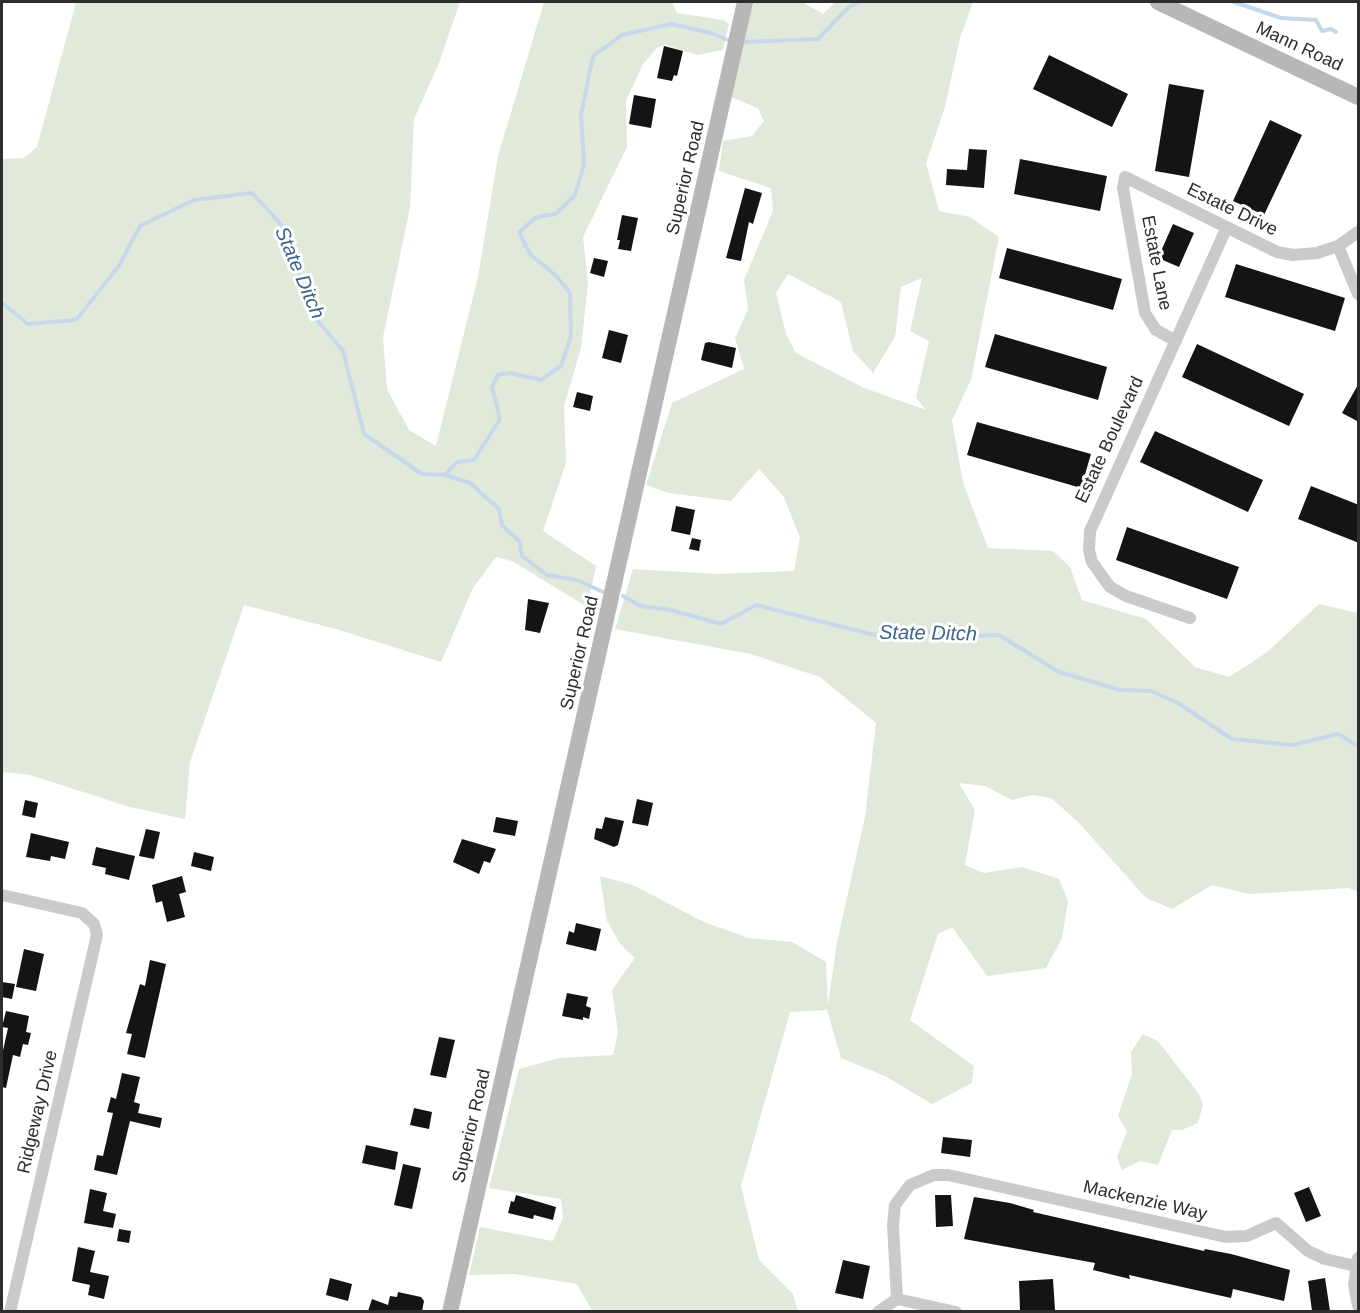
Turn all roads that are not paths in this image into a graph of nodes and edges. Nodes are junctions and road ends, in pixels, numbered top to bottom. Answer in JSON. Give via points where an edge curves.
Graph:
{"nodes":[{"id":1,"x":745,"y":2,"type":"edge"},
{"id":2,"x":1158,"y":2,"type":"edge"},
{"id":3,"x":1359,"y":97,"type":"edge"},
{"id":4,"x":1125,"y":177,"type":"joint"},
{"id":5,"x":1227,"y":229,"type":"junction"},
{"id":6,"x":1359,"y":232,"type":"edge"},
{"id":7,"x":1338,"y":246,"type":"junction"},
{"id":8,"x":1359,"y":294,"type":"edge"},
{"id":9,"x":1176,"y":341,"type":"junction"},
{"id":10,"x":1190,"y":618,"type":"dead end"},
{"id":11,"x":2,"y":895,"type":"edge"},
{"id":12,"x":1357,"y":1262,"type":"edge"},
{"id":13,"x":897,"y":1299,"type":"junction"},
{"id":14,"x":1359,"y":1306,"type":"edge"},
{"id":15,"x":10,"y":1311,"type":"edge"},
{"id":16,"x":450,"y":1311,"type":"edge"},
{"id":17,"x":878,"y":1311,"type":"edge"},
{"id":18,"x":956,"y":1311,"type":"edge"}],
"edges":[{"from":1,"to":16,"type":"street","name":"Superior Road"},
{"from":2,"to":3,"type":"street","name":"Mann Road"},
{"from":4,"to":5,"type":"street","name":"Estate Drive"},
{"from":4,"to":9,"type":"street","name":"Estate Lane","via":[[1123,188],[1145,315],[1156,330]]},
{"from":5,"to":7,"type":"street","name":"Estate Drive","via":[[1287,254],[1317,253]]},
{"from":5,"to":9,"type":"street","name":"Estate Boulevard"},
{"from":6,"to":7,"type":"street","name":"Estate Drive"},
{"from":7,"to":8,"type":"street"},
{"from":9,"to":10,"type":"street","name":"Estate Boulevard","via":[[1094,519],[1089,550],[1097,573],[1115,591]]},
{"from":11,"to":15,"type":"street","name":"Ridgeway Drive","via":[[77,912],[92,922],[97,939]]},
{"from":12,"to":13,"type":"street","name":"Mackenzie Way","via":[[1308,1251],[1276,1223],[1247,1236],[1226,1237],[948,1175],[927,1176],[902,1194],[894,1210]]},
{"from":12,"to":14,"type":"street","via":[[1355,1291]]},
{"from":13,"to":17,"type":"street"},
{"from":13,"to":18,"type":"street"}]}
